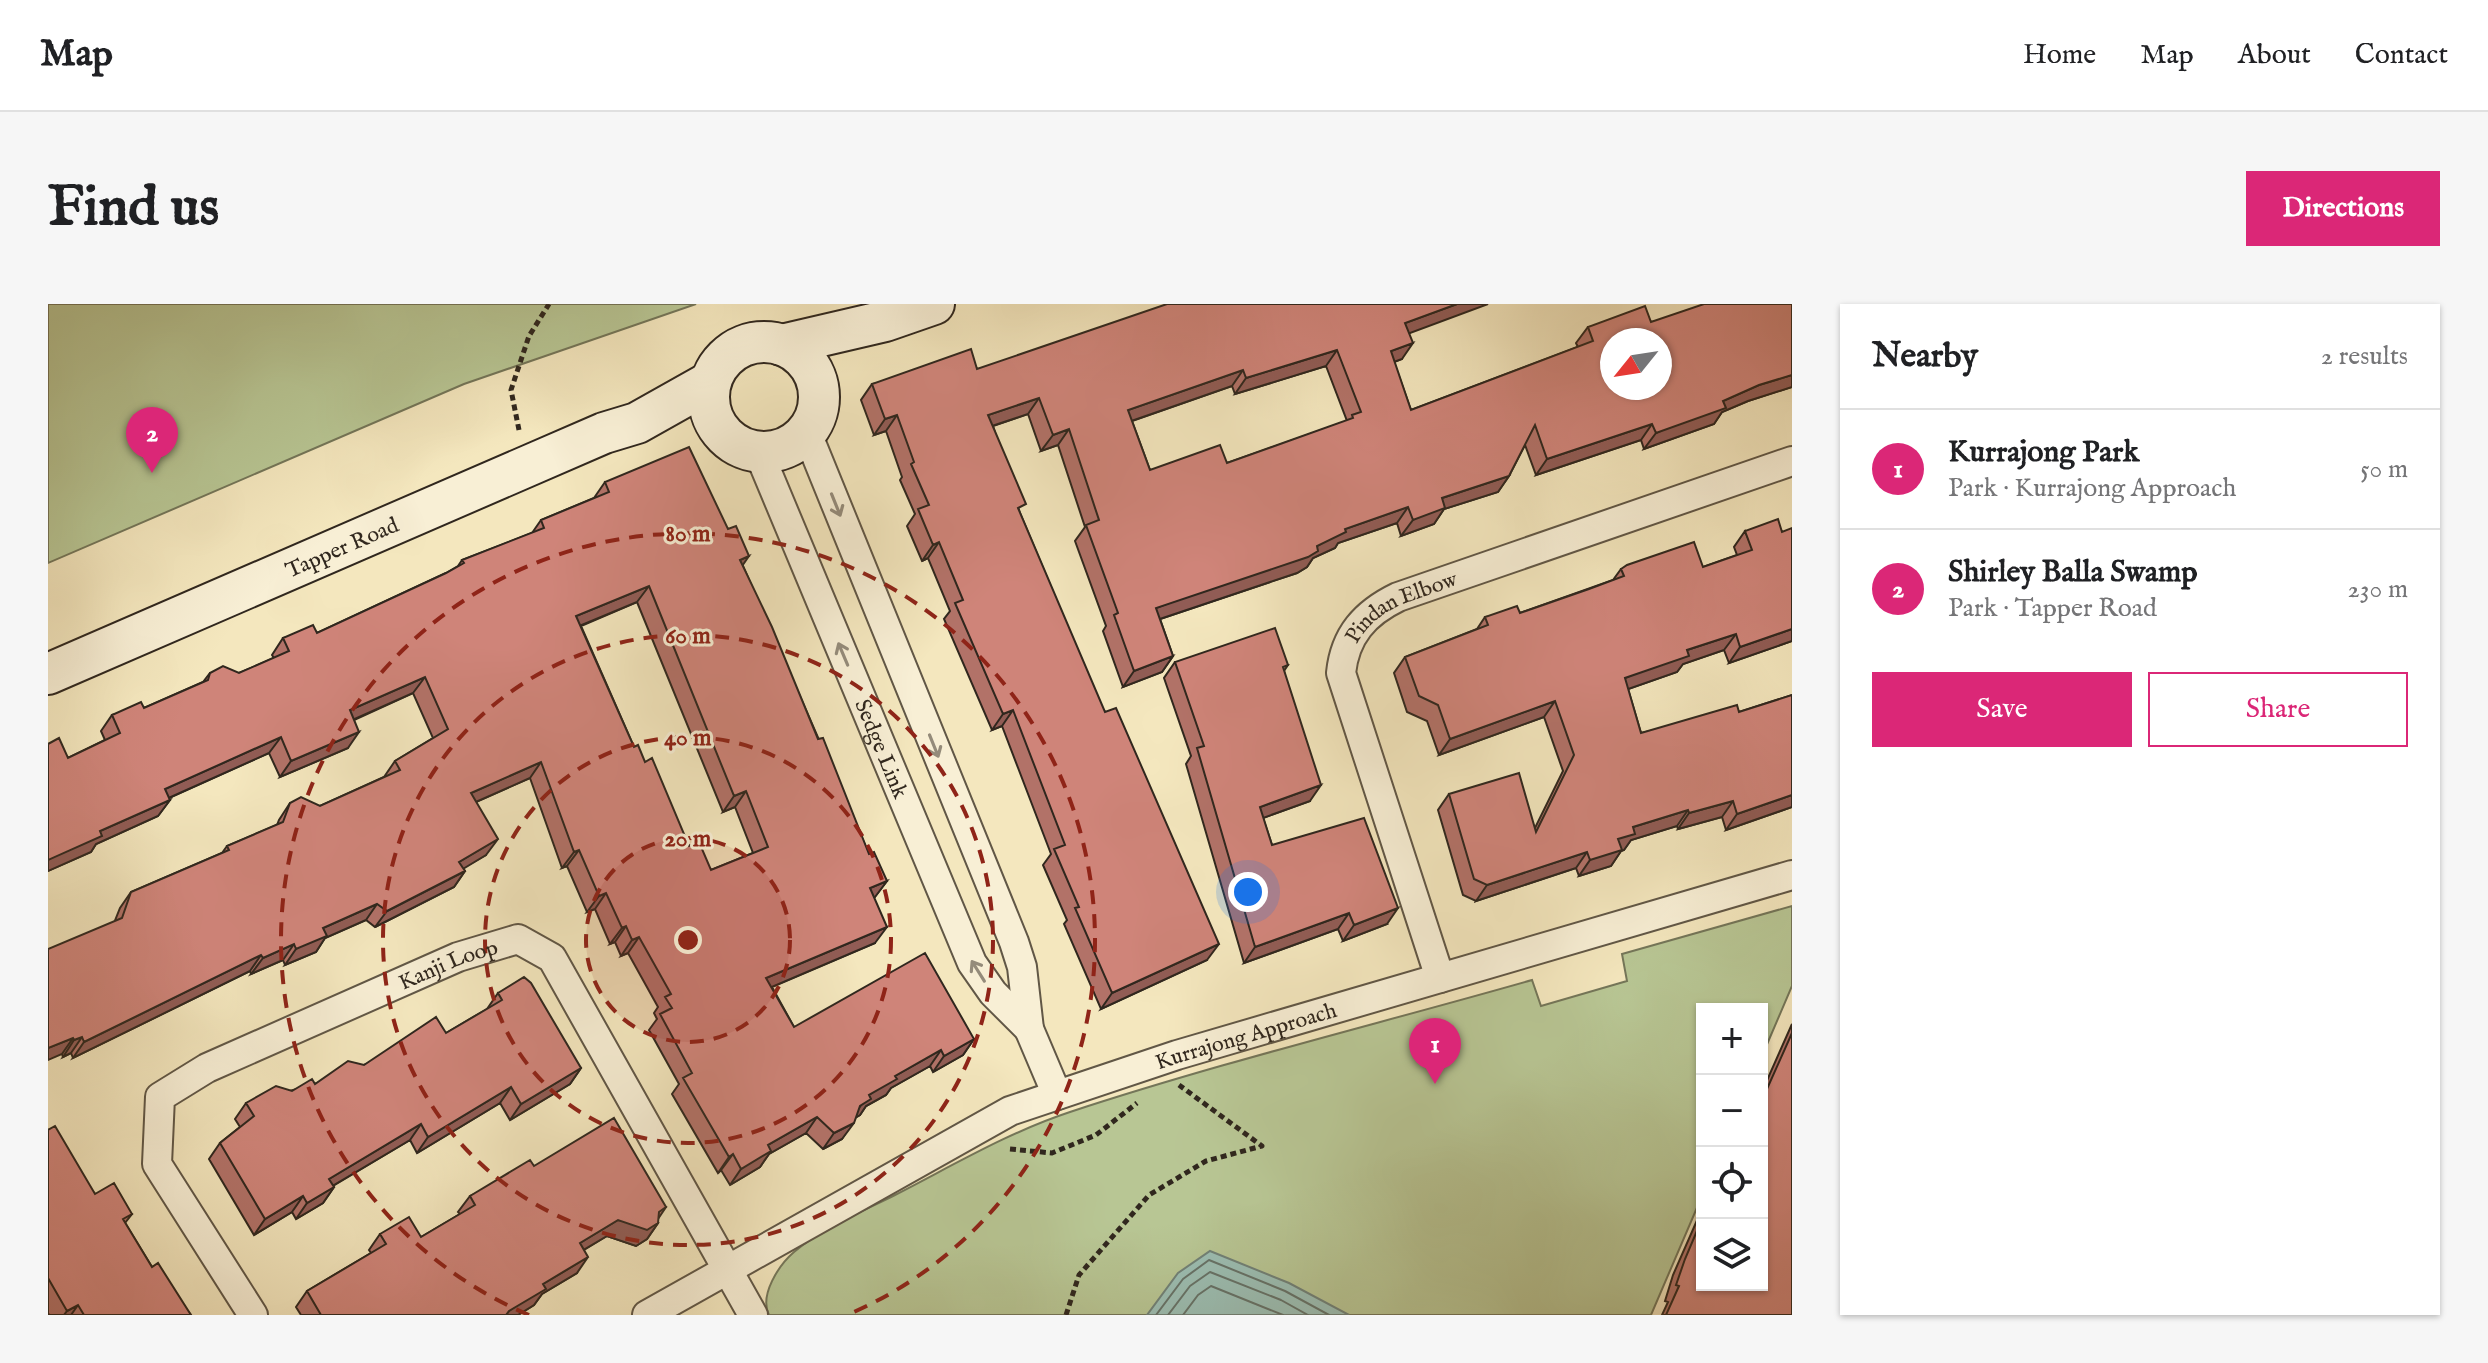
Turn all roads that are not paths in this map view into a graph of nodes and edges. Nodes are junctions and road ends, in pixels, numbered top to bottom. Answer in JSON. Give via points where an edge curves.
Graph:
{"nodes":[{"id":1,"x":934,"y":304,"type":"edge"},
{"id":2,"x":885,"y":321,"type":"junction"},
{"id":3,"x":782,"y":345,"type":"junction"},
{"id":4,"x":710,"y":382,"type":"junction"},
{"id":5,"x":818,"y":387,"type":"junction"},
{"id":6,"x":637,"y":423,"type":"junction"},
{"id":7,"x":807,"y":433,"type":"junction"},
{"id":8,"x":723,"y":435,"type":"junction"},
{"id":9,"x":759,"y":453,"type":"junction"},
{"id":10,"x":1792,"y":461,"type":"edge"},
{"id":11,"x":48,"y":674,"type":"edge"},
{"id":12,"x":1792,"y":875,"type":"edge"},
{"id":13,"x":1440,"y":978,"type":"junction"},
{"id":14,"x":1029,"y":1029,"type":"junction"},
{"id":15,"x":1057,"y":1095,"type":"junction"},
{"id":16,"x":728,"y":1270,"type":"junction"},
{"id":17,"x":253,"y":1315,"type":"edge"},
{"id":18,"x":647,"y":1315,"type":"edge"},
{"id":19,"x":753,"y":1315,"type":"edge"}],
"edges":[{"from":1,"to":2,"type":"street"},
{"from":2,"to":3,"type":"street"},
{"from":2,"to":5,"type":"street"},
{"from":3,"to":4,"type":"street","via":[[755,342],[737,348],[722,360]]},
{"from":3,"to":5,"type":"street","via":[[811,369]]},
{"from":4,"to":6,"type":"street","name":"Tapper Road"},
{"from":4,"to":8,"type":"street","via":[[710,410]]},
{"from":5,"to":7,"type":"street","via":[[817,410]]},
{"from":6,"to":8,"type":"street","name":"Tapper Road"},
{"from":6,"to":11,"type":"street","name":"Tapper Road"},
{"from":7,"to":9,"type":"street","via":[[779,451]]},
{"from":7,"to":14,"type":"street","name":"Sedge Link","one_way":true,"via":[[1014,942]]},
{"from":8,"to":9,"type":"street"},
{"from":14,"to":9,"type":"street","name":"Sedge Link","one_way":true,"via":[[972,963]]},
{"from":10,"to":13,"type":"street","name":"Pindan Elbow","via":[[1398,597],[1359,623],[1341,673]]},
{"from":12,"to":13,"type":"street","name":"Kurrajong Approach"},
{"from":13,"to":15,"type":"street","name":"Kurrajong Approach"},
{"from":14,"to":15,"type":"street","name":"Sedge Link"},
{"from":15,"to":16,"type":"street","name":"Kurrajong Approach","via":[[1010,1111]]},
{"from":16,"to":17,"type":"street","name":"Kanji Loop","via":[[552,958],[518,939],[458,957],[207,1068],[160,1097],[157,1164]]},
{"from":16,"to":18,"type":"street"},
{"from":16,"to":19,"type":"street"}]}
